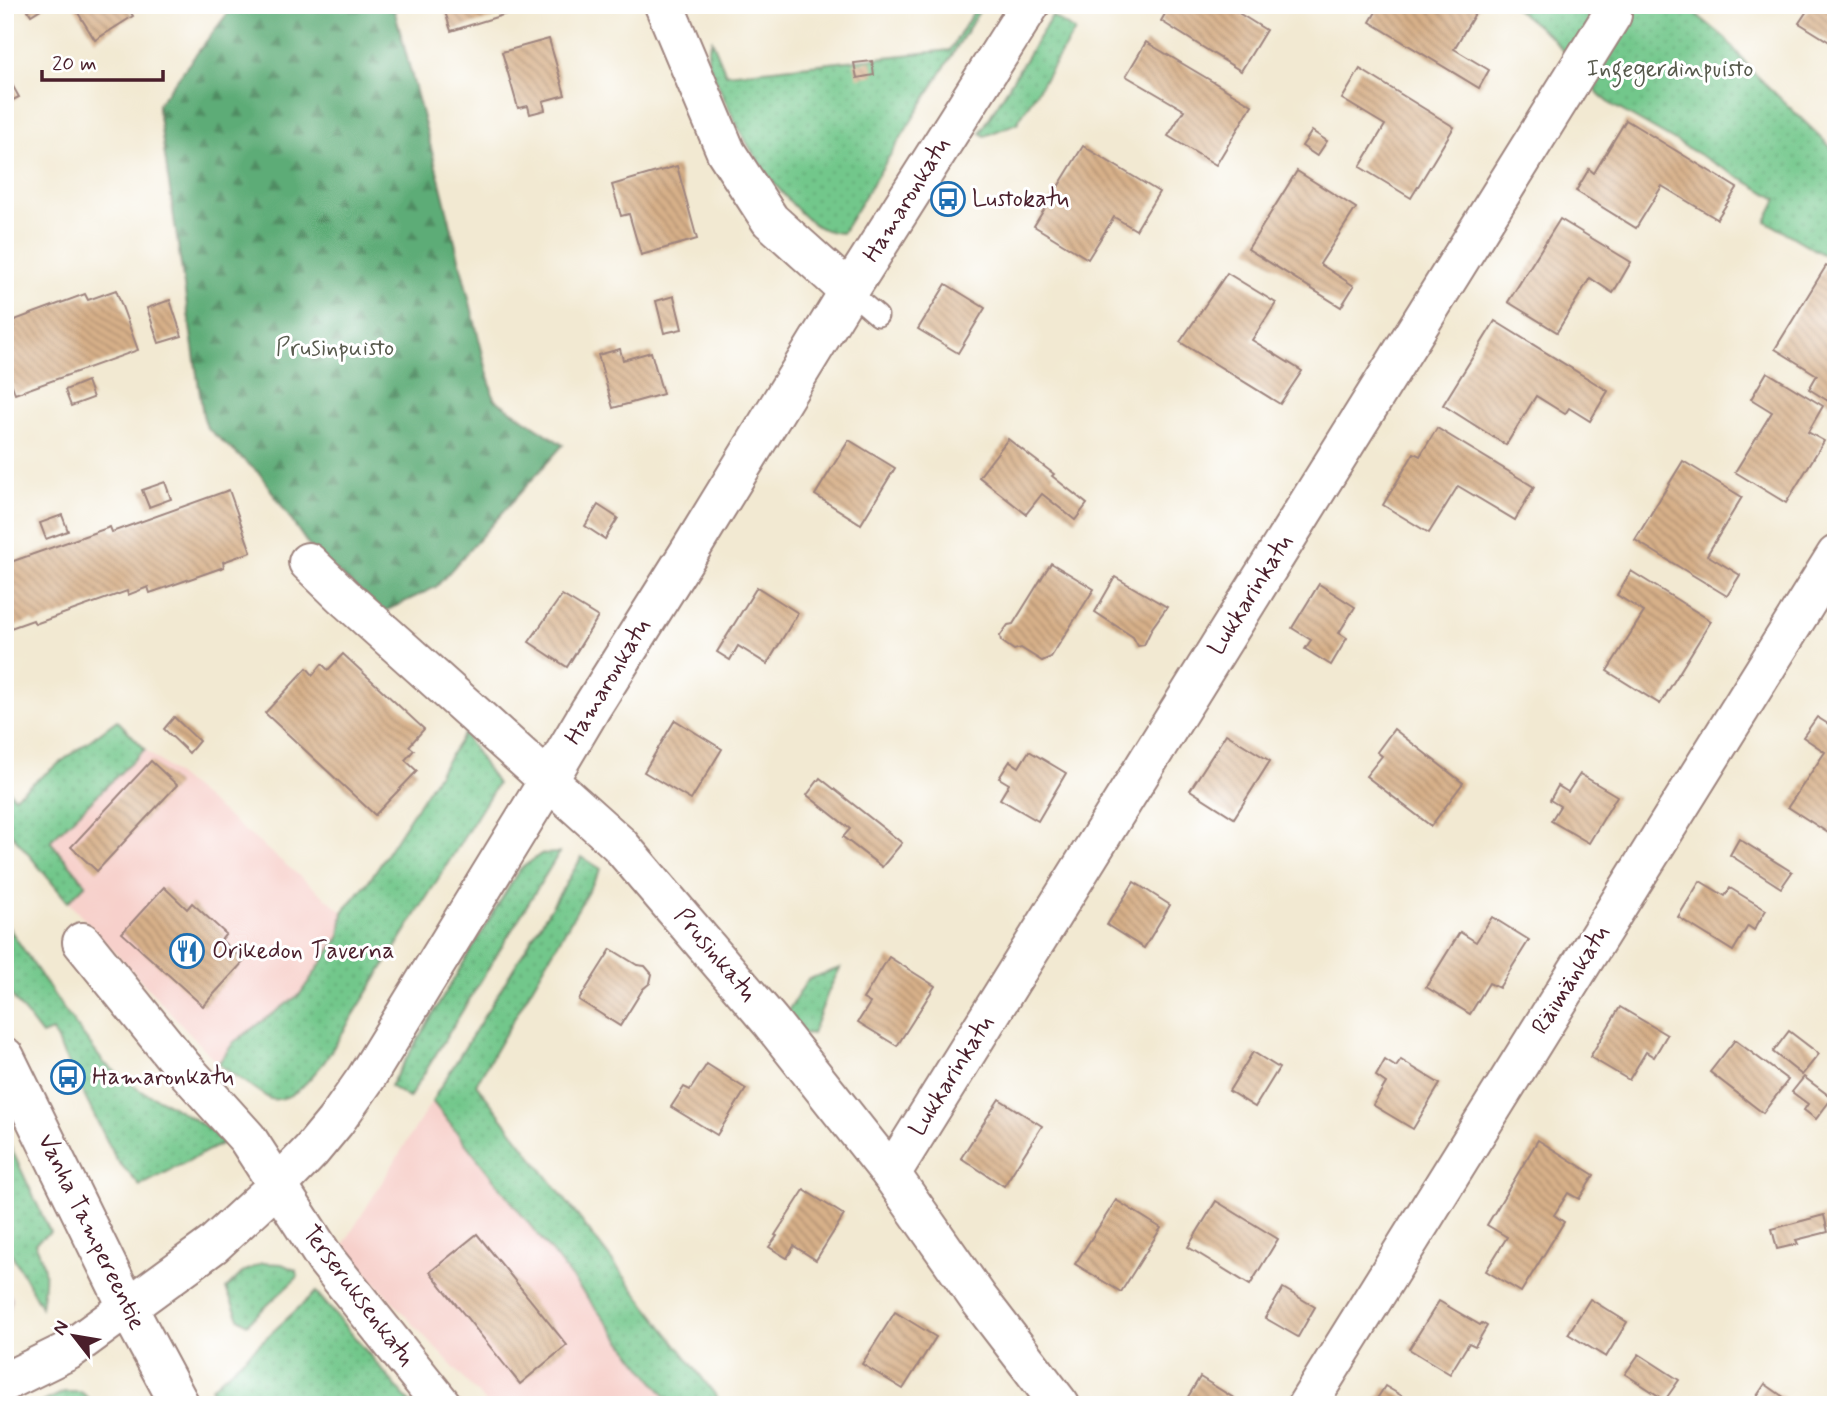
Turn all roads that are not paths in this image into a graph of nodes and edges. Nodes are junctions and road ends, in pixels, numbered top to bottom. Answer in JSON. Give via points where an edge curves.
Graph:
{"nodes":[{"id":1,"x":664,"y":5,"type":"edge"},
{"id":2,"x":1030,"y":5,"type":"edge"},
{"id":3,"x":1612,"y":15,"type":"dead end"},
{"id":4,"x":849,"y":290,"type":"junction"},
{"id":5,"x":877,"y":316,"type":"dead end"},
{"id":6,"x":1836,"y":555,"type":"edge"},
{"id":7,"x":308,"y":562,"type":"dead end"},
{"id":8,"x":548,"y":782,"type":"junction"},
{"id":9,"x":82,"y":942,"type":"dead end"},
{"id":10,"x":5,"y":1057,"type":"edge"},
{"id":11,"x":891,"y":1174,"type":"junction"},
{"id":12,"x":278,"y":1185,"type":"junction"},
{"id":13,"x":128,"y":1308,"type":"junction"},
{"id":14,"x":5,"y":1382,"type":"edge"},
{"id":15,"x":180,"y":1405,"type":"edge"},
{"id":16,"x":442,"y":1405,"type":"edge"},
{"id":17,"x":1060,"y":1405,"type":"edge"},
{"id":18,"x":1307,"y":1405,"type":"edge"}],
"edges":[{"from":1,"to":4,"type":"street","via":[[726,152],[770,220]]},
{"from":2,"to":4,"type":"street","name":"Hamaronkatu"},
{"from":3,"to":11,"type":"street","name":"Lukkarinkatu"},
{"from":4,"to":5,"type":"lane"},
{"from":4,"to":8,"type":"street","name":"Hamaronkatu"},
{"from":6,"to":18,"type":"street","name":"Räimänkatu"},
{"from":7,"to":8,"type":"street","name":"Prusinkatu"},
{"from":8,"to":11,"type":"street","name":"Prusinkatu","via":[[619,844],[650,879]]},
{"from":8,"to":12,"type":"street","name":"Hamaronkatu","via":[[366,1077],[335,1122]]},
{"from":9,"to":12,"type":"street","via":[[247,1138]]},
{"from":10,"to":13,"type":"street","name":"Vanha Tampereentie"},
{"from":11,"to":17,"type":"street","name":"Prusinkatu"},
{"from":12,"to":13,"type":"street","name":"Hamaronkatu","via":[[213,1245]]},
{"from":12,"to":16,"type":"street","name":"Terseruksenkatu","via":[[326,1260]]},
{"from":13,"to":14,"type":"street","name":"Hamaronkatu","via":[[68,1351]]},
{"from":13,"to":15,"type":"street","name":"Vanha Tampereentie"}]}
